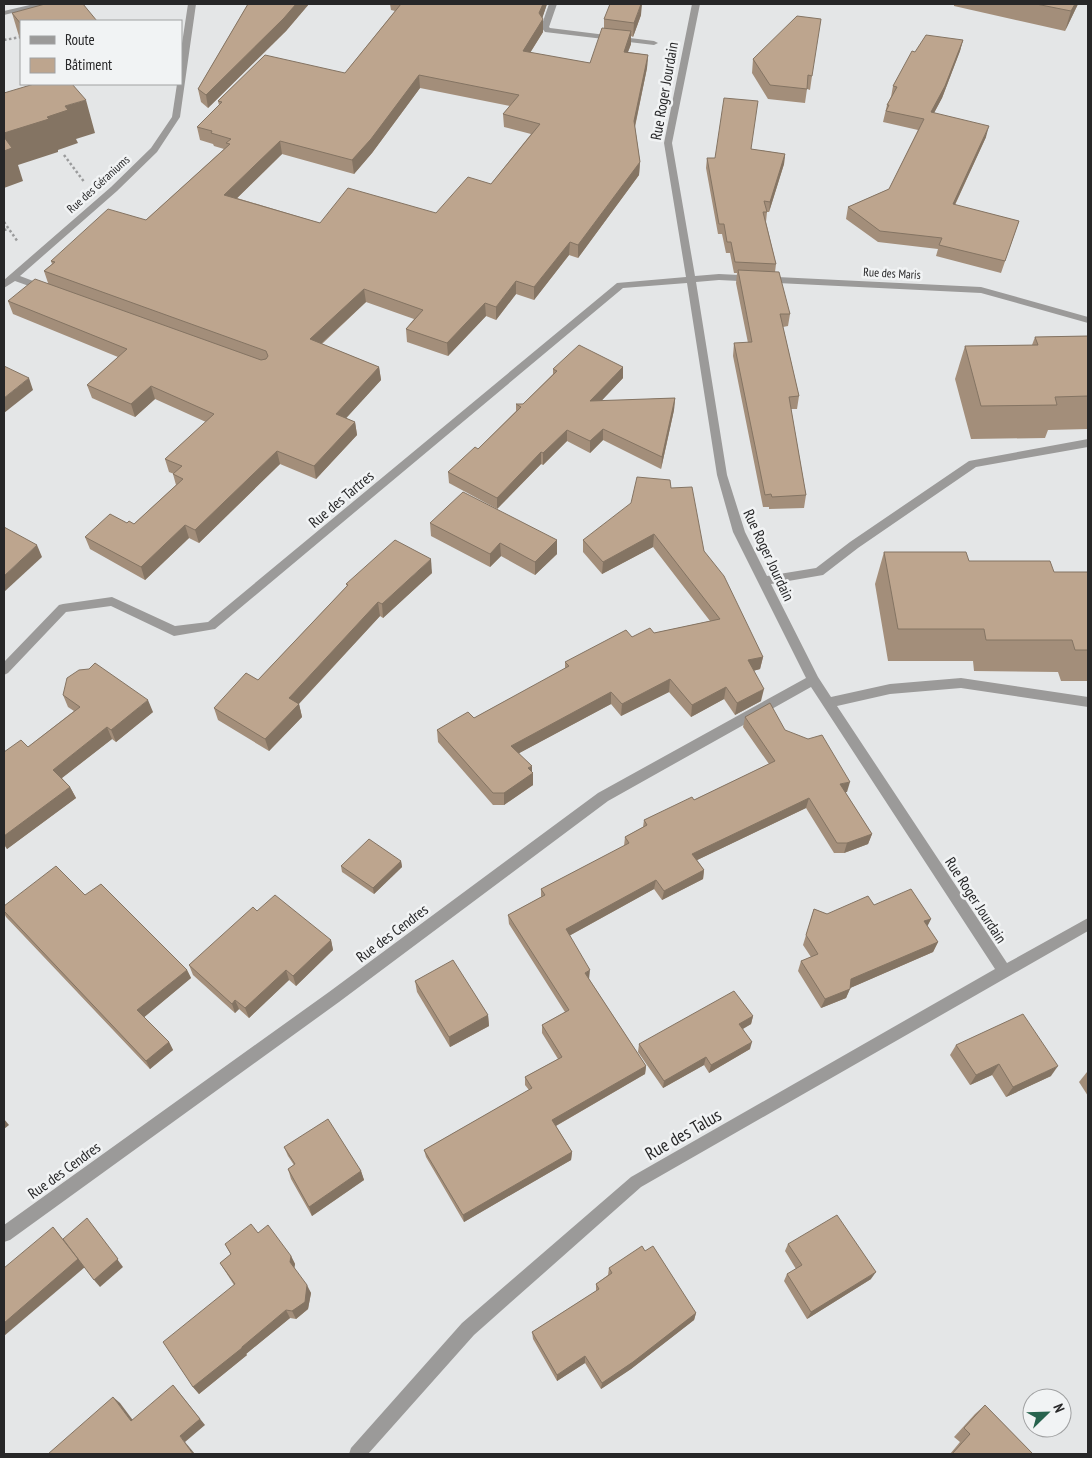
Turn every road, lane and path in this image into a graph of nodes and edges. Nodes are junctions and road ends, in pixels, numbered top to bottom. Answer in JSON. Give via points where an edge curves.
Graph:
{"nodes":[{"id":1,"x":43,"y":4,"type":"edge"},
{"id":2,"x":192,"y":4,"type":"edge"},
{"id":3,"x":553,"y":4,"type":"edge"},
{"id":4,"x":696,"y":4,"type":"edge"},
{"id":5,"x":4,"y":13,"type":"edge"},
{"id":6,"x":20,"y":38,"type":"edge"},
{"id":7,"x":4,"y":40,"type":"edge"},
{"id":8,"x":654,"y":43,"type":"dead end"},
{"id":9,"x":182,"y":75,"type":"edge"},
{"id":10,"x":181,"y":85,"type":"edge"},
{"id":11,"x":64,"y":155,"type":"edge"},
{"id":12,"x":99,"y":202,"type":"junction"},
{"id":13,"x":9,"y":228,"type":"dead end"},
{"id":14,"x":4,"y":230,"type":"edge"},
{"id":15,"x":14,"y":277,"type":"junction"},
{"id":16,"x":692,"y":280,"type":"junction"},
{"id":17,"x":4,"y":285,"type":"edge"},
{"id":18,"x":60,"y":294,"type":"edge"},
{"id":19,"x":1088,"y":320,"type":"edge"},
{"id":20,"x":1088,"y":443,"type":"edge"},
{"id":21,"x":763,"y":581,"type":"junction"},
{"id":22,"x":4,"y":670,"type":"edge"},
{"id":23,"x":813,"y":680,"type":"junction"},
{"id":24,"x":1088,"y":702,"type":"edge"},
{"id":25,"x":828,"y":703,"type":"junction"},
{"id":26,"x":1088,"y":924,"type":"edge"},
{"id":27,"x":1005,"y":972,"type":"junction"},
{"id":28,"x":4,"y":1234,"type":"edge"},
{"id":29,"x":357,"y":1454,"type":"edge"}],
"edges":[{"from":1,"to":5,"type":"street"},
{"from":2,"to":9,"type":"street","name":"Rue des Géraniums"},
{"from":3,"to":8,"type":"street","via":[[545,27],[548,30]]},
{"from":4,"to":16,"type":"street","name":"Rue Roger Jourdain","via":[[668,143]]},
{"from":6,"to":7,"type":"path"},
{"from":10,"to":12,"type":"street","name":"Rue des Géraniums","via":[[176,117],[154,150]]},
{"from":11,"to":12,"type":"path"},
{"from":12,"to":15,"type":"street","name":"Rue des Géraniums"},
{"from":13,"to":14,"type":"path"},
{"from":15,"to":17,"type":"street","name":"Rue des Géraniums"},
{"from":15,"to":18,"type":"street"},
{"from":16,"to":19,"type":"street","name":"Rue des Maris","via":[[719,277],[980,290]]},
{"from":16,"to":21,"type":"street","name":"Rue Roger Jourdain","via":[[722,475],[739,532]]},
{"from":16,"to":22,"type":"street","name":"Rue des Tartres","via":[[620,286],[212,626],[174,630],[112,601],[62,608]]},
{"from":20,"to":21,"type":"street","via":[[973,464],[819,572]]},
{"from":21,"to":23,"type":"street","name":"Rue Roger Jourdain"},
{"from":23,"to":25,"type":"street","name":"Rue Roger Jourdain"},
{"from":23,"to":28,"type":"street","name":"Rue des Cendres","via":[[603,797],[334,997]]},
{"from":24,"to":25,"type":"street","via":[[961,683],[890,689]]},
{"from":25,"to":27,"type":"street","name":"Rue Roger Jourdain"},
{"from":26,"to":27,"type":"street","name":"Rue des Talus"},
{"from":27,"to":29,"type":"street","name":"Rue des Talus","via":[[636,1182],[468,1329]]}]}
